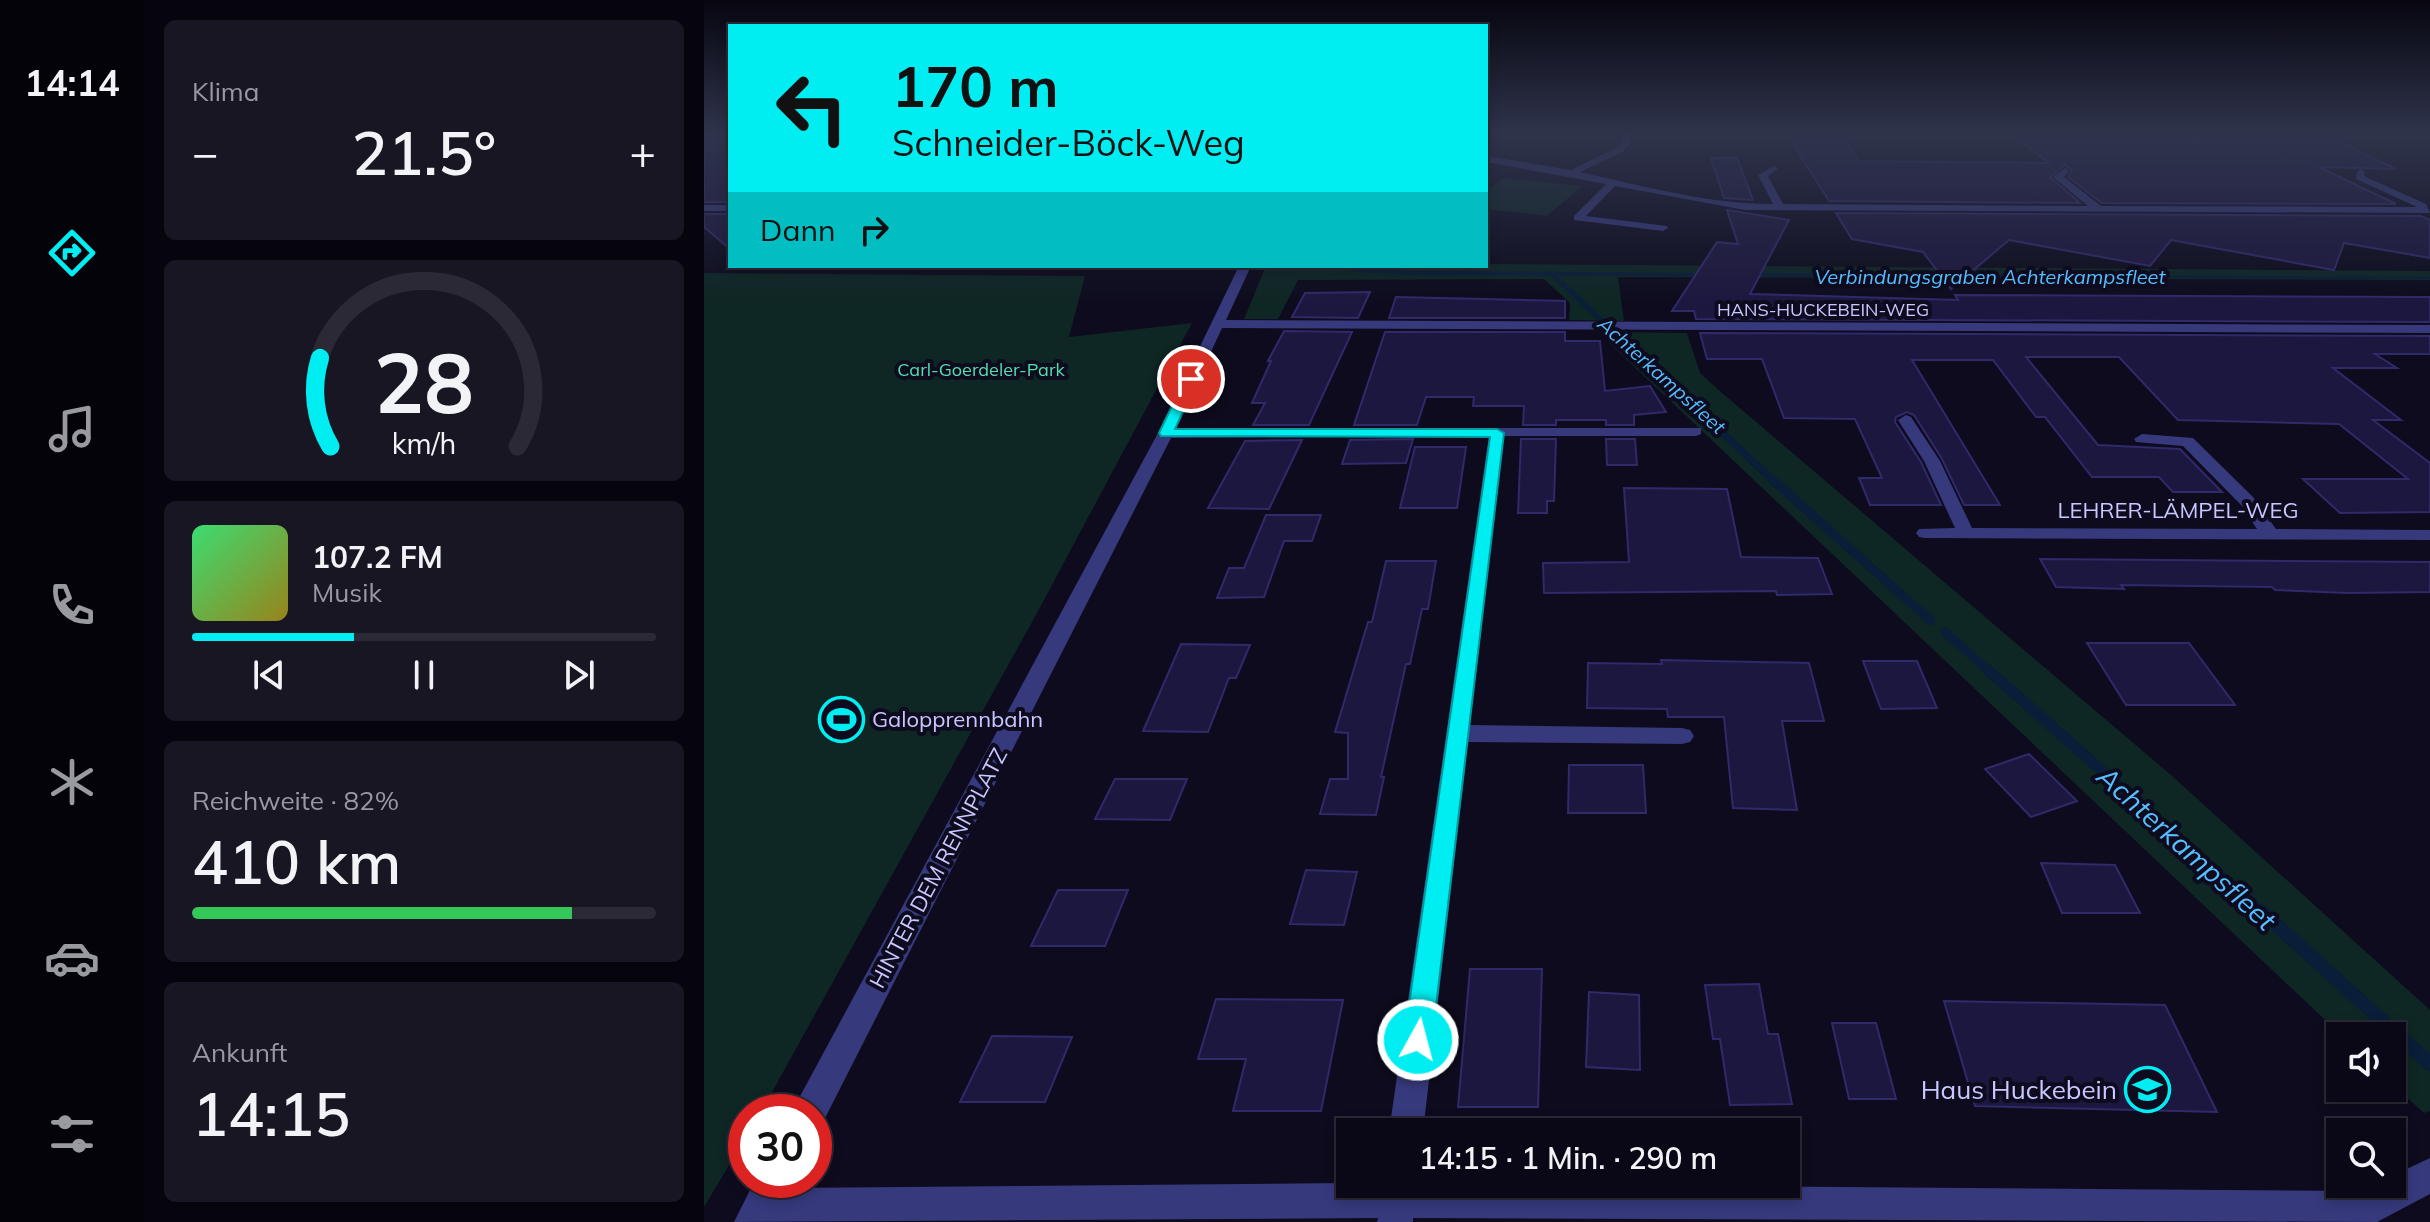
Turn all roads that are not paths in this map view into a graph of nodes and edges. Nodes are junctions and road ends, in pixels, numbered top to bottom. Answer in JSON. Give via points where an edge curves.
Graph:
{"nodes":[{"id":1,"x":1606,"y":189,"type":"edge"},
{"id":2,"x":1641,"y":189,"type":"edge"},
{"id":3,"x":1770,"y":189,"type":"edge"},
{"id":4,"x":2073,"y":189,"type":"edge"},
{"id":5,"x":2385,"y":189,"type":"edge"},
{"id":6,"x":704,"y":208,"type":"edge"},
{"id":7,"x":728,"y":208,"type":"edge"},
{"id":8,"x":1780,"y":208,"type":"junction"},
{"id":9,"x":2099,"y":209,"type":"junction"},
{"id":10,"x":2430,"y":210,"type":"edge"},
{"id":11,"x":1663,"y":228,"type":"dead end"},
{"id":12,"x":1244,"y":268,"type":"edge"},
{"id":13,"x":1216,"y":324,"type":"junction"},
{"id":14,"x":2430,"y":329,"type":"edge"},
{"id":15,"x":1906,"y":420,"type":"dead end"},
{"id":16,"x":1696,"y":431,"type":"dead end"},
{"id":17,"x":1166,"y":433,"type":"junction"},
{"id":18,"x":1497,"y":433,"type":"junction"},
{"id":19,"x":2142,"y":439,"type":"dead end"},
{"id":20,"x":1925,"y":533,"type":"dead end"},
{"id":21,"x":1966,"y":533,"type":"junction"},
{"id":22,"x":2270,"y":534,"type":"junction"},
{"id":23,"x":2430,"y":535,"type":"edge"},
{"id":24,"x":1457,"y":733,"type":"junction"},
{"id":25,"x":1682,"y":736,"type":"dead end"},
{"id":26,"x":819,"y":1094,"type":"edge"},
{"id":27,"x":1408,"y":1118,"type":"edge"},
{"id":28,"x":2430,"y":1175,"type":"edge"},
{"id":29,"x":1397,"y":1202,"type":"edge"},
{"id":30,"x":762,"y":1203,"type":"edge"}],
"edges":[{"from":1,"to":11,"type":"street","via":[[1578,218]]},
{"from":2,"to":8,"type":"street","via":[[1685,200]]},
{"from":3,"to":8,"type":"street"},
{"from":4,"to":9,"type":"street"},
{"from":5,"to":10,"type":"street"},
{"from":6,"to":7,"type":"street"},
{"from":8,"to":9,"type":"street"},
{"from":9,"to":10,"type":"street"},
{"from":12,"to":13,"type":"street","name":"HINTER DEM RENNPLATZ"},
{"from":13,"to":14,"type":"street","name":"HANS-HUCKEBEIN-WEG"},
{"from":13,"to":17,"type":"street","name":"HINTER DEM RENNPLATZ"},
{"from":15,"to":21,"type":"street"},
{"from":16,"to":18,"type":"street"},
{"from":17,"to":18,"type":"street"},
{"from":17,"to":26,"type":"street","name":"HINTER DEM RENNPLATZ"},
{"from":18,"to":24,"type":"street"},
{"from":19,"to":22,"type":"street","via":[[2187,441],[2247,501]]},
{"from":20,"to":21,"type":"street","name":"LEHRER-LÄMPEL-WEG"},
{"from":21,"to":22,"type":"street","name":"LEHRER-LÄMPEL-WEG"},
{"from":22,"to":23,"type":"street","name":"LEHRER-LÄMPEL-WEG"},
{"from":24,"to":25,"type":"street"},
{"from":24,"to":27,"type":"street"},
{"from":28,"to":29,"type":"street","via":[[2366,1209]]},
{"from":29,"to":30,"type":"street"}]}
